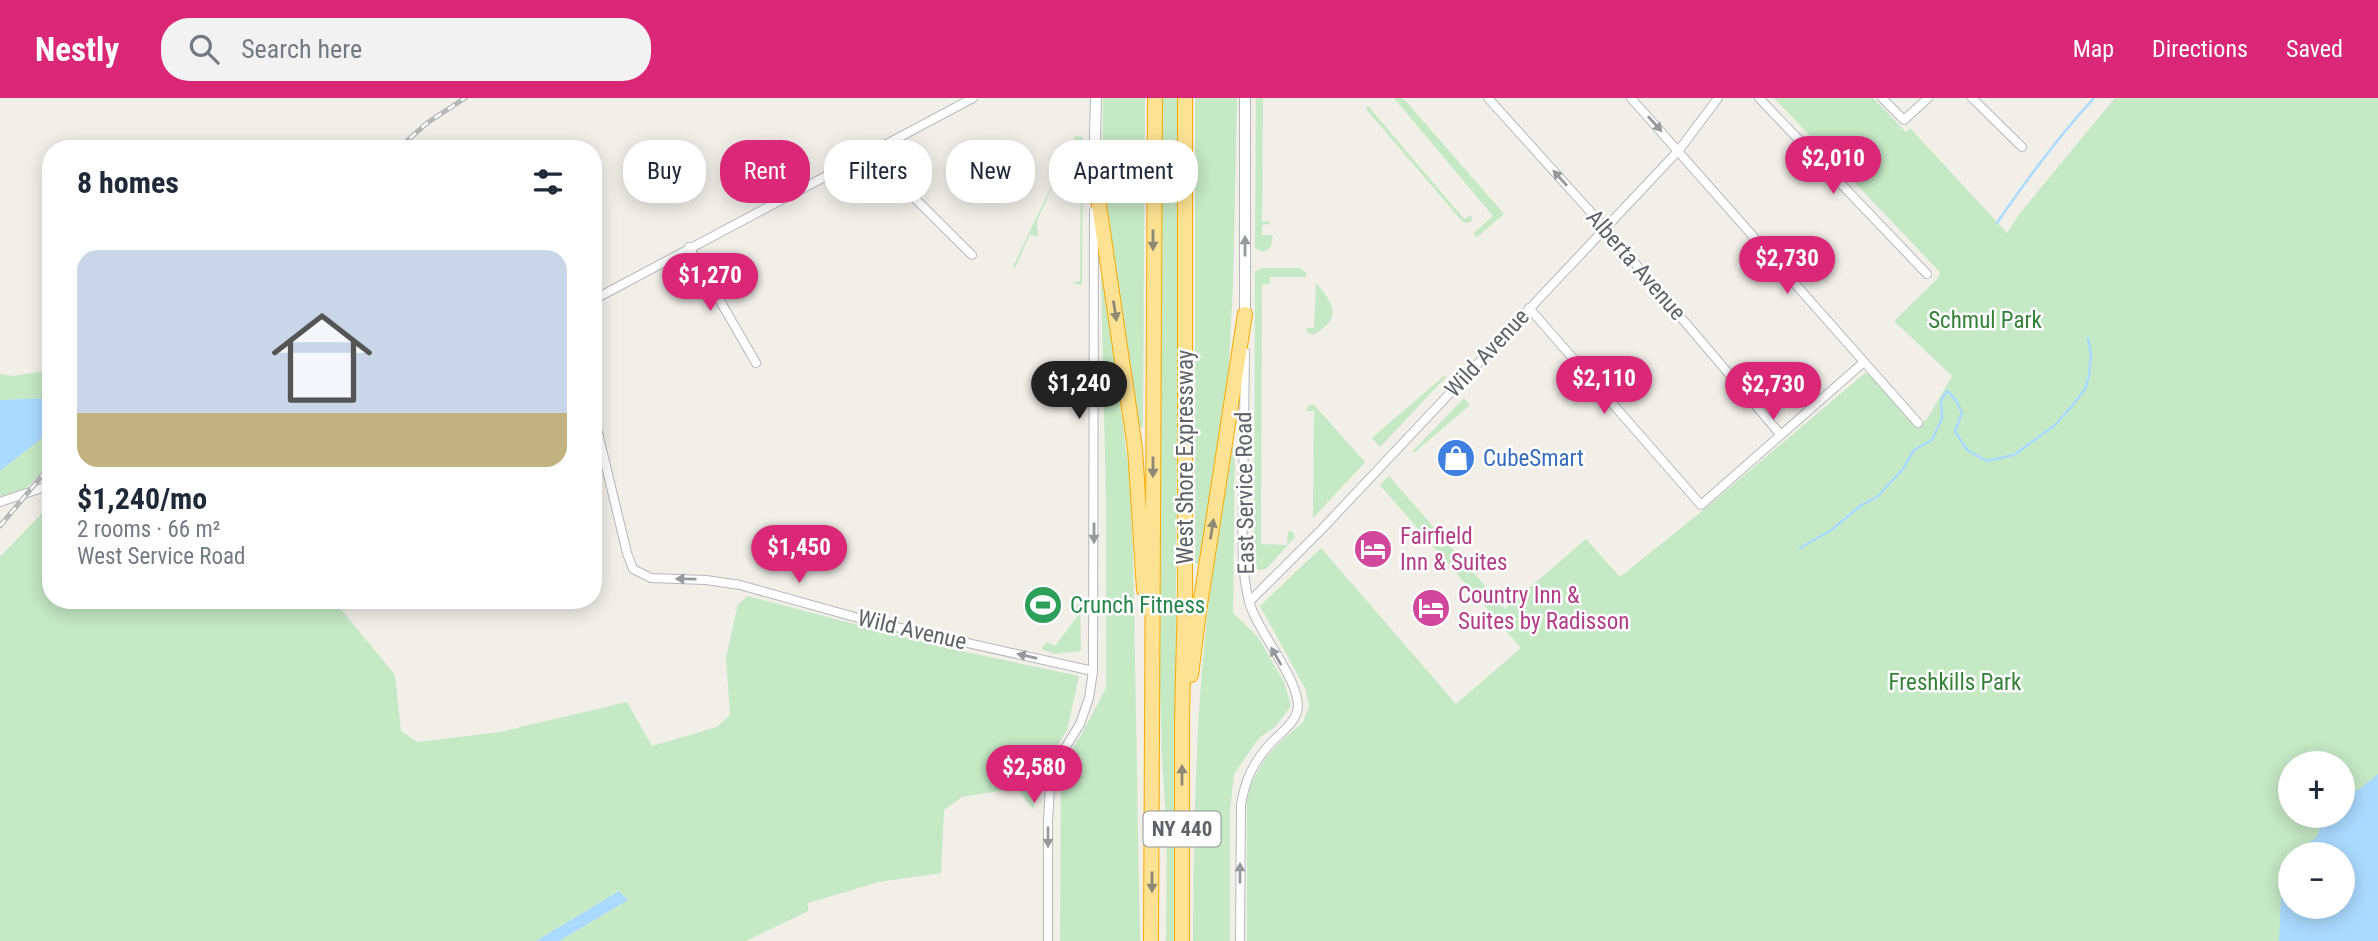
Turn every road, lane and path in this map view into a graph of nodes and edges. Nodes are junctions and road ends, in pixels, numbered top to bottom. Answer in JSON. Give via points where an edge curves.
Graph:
{"nodes":[{"id":1,"x":973,"y":98,"type":"edge"},
{"id":2,"x":1096,"y":98,"type":"edge"},
{"id":3,"x":1155,"y":98,"type":"edge"},
{"id":4,"x":1185,"y":98,"type":"edge"},
{"id":5,"x":1245,"y":98,"type":"edge"},
{"id":6,"x":1488,"y":98,"type":"edge"},
{"id":7,"x":1631,"y":98,"type":"edge"},
{"id":8,"x":1718,"y":98,"type":"edge"},
{"id":9,"x":1759,"y":98,"type":"edge"},
{"id":10,"x":1882,"y":98,"type":"edge"},
{"id":11,"x":1928,"y":98,"type":"edge"},
{"id":12,"x":1972,"y":98,"type":"edge"},
{"id":13,"x":891,"y":140,"type":"edge"},
{"id":14,"x":1095,"y":140,"type":"edge"},
{"id":15,"x":2022,"y":147,"type":"dead end"},
{"id":16,"x":1679,"y":150,"type":"junction"},
{"id":17,"x":824,"y":175,"type":"edge"},
{"id":18,"x":919,"y":203,"type":"edge"},
{"id":19,"x":1094,"y":203,"type":"edge"},
{"id":20,"x":1099,"y":203,"type":"edge"},
{"id":21,"x":1605,"y":228,"type":"junction"},
{"id":22,"x":689,"y":247,"type":"junction"},
{"id":23,"x":972,"y":255,"type":"dead end"},
{"id":24,"x":1927,"y":274,"type":"dead end"},
{"id":25,"x":602,"y":295,"type":"edge"},
{"id":26,"x":1529,"y":308,"type":"junction"},
{"id":27,"x":1245,"y":314,"type":"junction"},
{"id":28,"x":1864,"y":362,"type":"junction"},
{"id":29,"x":756,"y":363,"type":"dead end"},
{"id":30,"x":1918,"y":423,"type":"dead end"},
{"id":31,"x":1780,"y":435,"type":"junction"},
{"id":32,"x":602,"y":446,"type":"edge"},
{"id":33,"x":42,"y":488,"type":"edge"},
{"id":34,"x":0,"y":502,"type":"edge"},
{"id":35,"x":1249,"y":602,"type":"junction"},
{"id":36,"x":1093,"y":676,"type":"junction"},
{"id":37,"x":1182,"y":718,"type":"junction"},
{"id":38,"x":1152,"y":789,"type":"junction"},
{"id":39,"x":1048,"y":941,"type":"edge"},
{"id":40,"x":1151,"y":941,"type":"edge"},
{"id":41,"x":1181,"y":941,"type":"edge"},
{"id":42,"x":1240,"y":941,"type":"edge"}],
"edges":[{"from":1,"to":13,"type":"street"},
{"from":2,"to":14,"type":"main road"},
{"from":3,"to":38,"type":"highway","name":"West Shore Expressway","number":"NY 440","one_way":true},
{"from":4,"to":37,"type":"highway","name":"West Shore Expressway","number":"NY 440"},
{"from":27,"to":5,"type":"main road","name":"East Service Road","one_way":true},
{"from":21,"to":6,"type":"street","name":"Alberta Avenue","one_way":true},
{"from":7,"to":16,"type":"street","one_way":true},
{"from":8,"to":16,"type":"street","name":"Wild Avenue"},
{"from":9,"to":24,"type":"street"},
{"from":10,"to":11,"type":"street","via":[[1904,120]]},
{"from":12,"to":15,"type":"street"},
{"from":16,"to":21,"type":"street","name":"Wild Avenue"},
{"from":16,"to":28,"type":"street"},
{"from":17,"to":22,"type":"street"},
{"from":18,"to":23,"type":"street"},
{"from":19,"to":36,"type":"street","one_way":true},
{"from":20,"to":38,"type":"highway","one_way":true,"via":[[1135,448]]},
{"from":21,"to":26,"type":"street","name":"Wild Avenue"},
{"from":21,"to":31,"type":"street","name":"Alberta Avenue"},
{"from":22,"to":25,"type":"street"},
{"from":22,"to":29,"type":"street"},
{"from":26,"to":31,"type":"street","via":[[1701,505]]},
{"from":26,"to":35,"type":"street","name":"Wild Avenue"},
{"from":27,"to":35,"type":"street","name":"East Service Road","via":[[1243,563]]},
{"from":37,"to":27,"type":"highway","one_way":true},
{"from":28,"to":30,"type":"street"},
{"from":28,"to":31,"type":"street"},
{"from":36,"to":32,"type":"street","name":"Wild Avenue","one_way":true,"via":[[740,585],[642,575],[633,569],[627,553]]},
{"from":33,"to":34,"type":"street"},
{"from":42,"to":35,"type":"street","name":"East Service Road","one_way":true,"via":[[1244,785],[1253,765],[1297,711],[1293,683]]},
{"from":36,"to":39,"type":"street","one_way":true,"via":[[1080,724],[1057,761],[1050,784]]},
{"from":41,"to":37,"type":"highway","name":"West Shore Expressway","number":"NY 440","one_way":true},
{"from":38,"to":40,"type":"highway","name":"West Shore Expressway","number":"NY 440","one_way":true}]}
